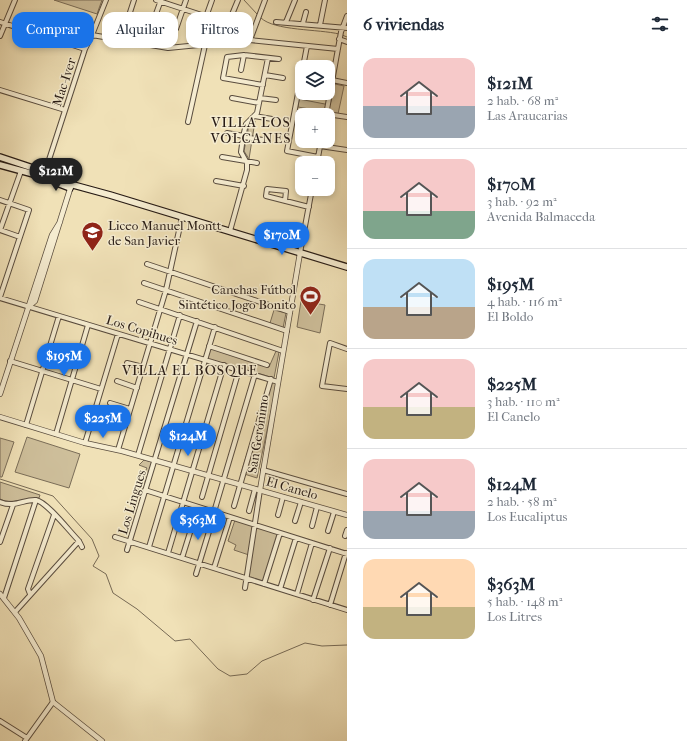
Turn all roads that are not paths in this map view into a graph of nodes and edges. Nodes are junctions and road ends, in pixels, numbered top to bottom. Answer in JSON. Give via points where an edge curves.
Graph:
{"nodes":[{"id":1,"x":15,"y":0,"type":"edge"},
{"id":2,"x":106,"y":0,"type":"edge"},
{"id":3,"x":134,"y":0,"type":"edge"},
{"id":4,"x":156,"y":0,"type":"edge"},
{"id":5,"x":186,"y":0,"type":"edge"},
{"id":6,"x":212,"y":0,"type":"edge"},
{"id":7,"x":238,"y":0,"type":"edge"},
{"id":8,"x":265,"y":0,"type":"edge"},
{"id":9,"x":295,"y":0,"type":"edge"},
{"id":10,"x":325,"y":0,"type":"edge"},
{"id":11,"x":161,"y":1,"type":"edge"},
{"id":12,"x":183,"y":9,"type":"junction"},
{"id":13,"x":130,"y":12,"type":"edge"},
{"id":14,"x":157,"y":12,"type":"edge"},
{"id":15,"x":193,"y":12,"type":"edge"},
{"id":16,"x":208,"y":12,"type":"edge"},
{"id":17,"x":233,"y":12,"type":"edge"},
{"id":18,"x":306,"y":12,"type":"dead end"},
{"id":19,"x":347,"y":16,"type":"edge"},
{"id":20,"x":0,"y":22,"type":"edge"},
{"id":21,"x":276,"y":22,"type":"dead end"},
{"id":22,"x":286,"y":22,"type":"junction"},
{"id":23,"x":178,"y":23,"type":"edge"},
{"id":24,"x":303,"y":23,"type":"junction"},
{"id":25,"x":5,"y":24,"type":"junction"},
{"id":26,"x":320,"y":24,"type":"junction"},
{"id":27,"x":345,"y":27,"type":"edge"},
{"id":28,"x":94,"y":30,"type":"edge"},
{"id":29,"x":253,"y":32,"type":"edge"},
{"id":30,"x":0,"y":36,"type":"edge"},
{"id":31,"x":340,"y":36,"type":"junction"},
{"id":32,"x":253,"y":40,"type":"edge"},
{"id":33,"x":347,"y":42,"type":"edge"},
{"id":34,"x":307,"y":46,"type":"junction"},
{"id":35,"x":204,"y":48,"type":"edge"},
{"id":36,"x":85,"y":49,"type":"joint"},
{"id":37,"x":338,"y":49,"type":"junction"},
{"id":38,"x":244,"y":55,"type":"junction"},
{"id":39,"x":268,"y":58,"type":"junction"},
{"id":40,"x":279,"y":59,"type":"dead end"},
{"id":41,"x":304,"y":60,"type":"edge"},
{"id":42,"x":335,"y":64,"type":"edge"},
{"id":43,"x":241,"y":70,"type":"dead end"},
{"id":44,"x":265,"y":75,"type":"junction"},
{"id":45,"x":283,"y":78,"type":"dead end"},
{"id":46,"x":335,"y":81,"type":"edge"},
{"id":47,"x":347,"y":83,"type":"edge"},
{"id":48,"x":263,"y":85,"type":"junction"},
{"id":49,"x":0,"y":90,"type":"edge"},
{"id":50,"x":232,"y":98,"type":"dead end"},
{"id":51,"x":260,"y":98,"type":"junction"},
{"id":52,"x":276,"y":100,"type":"dead end"},
{"id":53,"x":297,"y":100,"type":"edge"},
{"id":54,"x":259,"y":103,"type":"junction"},
{"id":55,"x":65,"y":110,"type":"junction"},
{"id":56,"x":254,"y":116,"type":"junction"},
{"id":57,"x":335,"y":116,"type":"edge"},
{"id":58,"x":347,"y":117,"type":"edge"},
{"id":59,"x":272,"y":119,"type":"dead end"},
{"id":60,"x":188,"y":122,"type":"dead end"},
{"id":61,"x":227,"y":133,"type":"dead end"},
{"id":62,"x":243,"y":137,"type":"junction"},
{"id":63,"x":263,"y":140,"type":"dead end"},
{"id":64,"x":334,"y":148,"type":"edge"},
{"id":65,"x":347,"y":150,"type":"edge"},
{"id":66,"x":313,"y":156,"type":"edge"},
{"id":67,"x":222,"y":157,"type":"dead end"},
{"id":68,"x":0,"y":158,"type":"edge"},
{"id":69,"x":246,"y":161,"type":"junction"},
{"id":70,"x":257,"y":163,"type":"dead end"},
{"id":71,"x":0,"y":165,"type":"edge"},
{"id":72,"x":21,"y":171,"type":"junction"},
{"id":73,"x":45,"y":172,"type":"junction"},
{"id":74,"x":54,"y":179,"type":"junction"},
{"id":75,"x":216,"y":181,"type":"dead end"},
{"id":76,"x":71,"y":186,"type":"junction"},
{"id":77,"x":244,"y":186,"type":"junction"},
{"id":78,"x":310,"y":196,"type":"edge"},
{"id":79,"x":0,"y":200,"type":"edge"},
{"id":80,"x":285,"y":201,"type":"junction"},
{"id":81,"x":10,"y":203,"type":"junction"},
{"id":82,"x":308,"y":207,"type":"junction"},
{"id":83,"x":182,"y":217,"type":"junction"},
{"id":84,"x":0,"y":230,"type":"edge"},
{"id":85,"x":230,"y":231,"type":"junction"},
{"id":86,"x":20,"y":237,"type":"junction"},
{"id":87,"x":300,"y":253,"type":"junction"},
{"id":88,"x":148,"y":264,"type":"dead end"},
{"id":89,"x":347,"y":267,"type":"edge"},
{"id":90,"x":171,"y":271,"type":"junction"},
{"id":91,"x":144,"y":283,"type":"dead end"},
{"id":92,"x":166,"y":290,"type":"junction"},
{"id":93,"x":0,"y":298,"type":"edge"},
{"id":94,"x":139,"y":302,"type":"dead end"},
{"id":95,"x":28,"y":307,"type":"junction"},
{"id":96,"x":161,"y":308,"type":"junction"},
{"id":97,"x":290,"y":312,"type":"junction"},
{"id":98,"x":180,"y":315,"type":"junction"},
{"id":99,"x":59,"y":316,"type":"junction"},
{"id":100,"x":197,"y":321,"type":"junction"},
{"id":101,"x":88,"y":325,"type":"junction"},
{"id":102,"x":215,"y":327,"type":"junction"},
{"id":103,"x":286,"y":331,"type":"junction"},
{"id":104,"x":118,"y":334,"type":"junction"},
{"id":105,"x":150,"y":343,"type":"junction"},
{"id":106,"x":209,"y":346,"type":"junction"},
{"id":107,"x":170,"y":349,"type":"junction"},
{"id":108,"x":347,"y":349,"type":"edge"},
{"id":109,"x":283,"y":352,"type":"junction"},
{"id":110,"x":187,"y":354,"type":"junction"},
{"id":111,"x":205,"y":360,"type":"junction"},
{"id":112,"x":10,"y":362,"type":"junction"},
{"id":113,"x":126,"y":363,"type":"dead end"},
{"id":114,"x":224,"y":365,"type":"junction"},
{"id":115,"x":267,"y":365,"type":"dead end"},
{"id":116,"x":143,"y":367,"type":"junction"},
{"id":117,"x":239,"y":370,"type":"junction"},
{"id":118,"x":42,"y":371,"type":"junction"},
{"id":119,"x":255,"y":374,"type":"junction"},
{"id":120,"x":271,"y":379,"type":"junction"},
{"id":121,"x":72,"y":381,"type":"junction"},
{"id":122,"x":117,"y":381,"type":"dead end"},
{"id":123,"x":278,"y":382,"type":"junction"},
{"id":124,"x":137,"y":388,"type":"junction"},
{"id":125,"x":101,"y":389,"type":"junction"},
{"id":126,"x":347,"y":389,"type":"edge"},
{"id":127,"x":0,"y":394,"type":"edge"},
{"id":128,"x":110,"y":403,"type":"dead end"},
{"id":129,"x":130,"y":409,"type":"junction"},
{"id":130,"x":0,"y":417,"type":"edge"},
{"id":131,"x":104,"y":423,"type":"dead end"},
{"id":132,"x":26,"y":425,"type":"junction"},
{"id":133,"x":124,"y":429,"type":"junction"},
{"id":134,"x":56,"y":434,"type":"junction"},
{"id":135,"x":85,"y":443,"type":"junction"},
{"id":136,"x":118,"y":450,"type":"junction"},
{"id":137,"x":138,"y":455,"type":"junction"},
{"id":138,"x":155,"y":460,"type":"junction"},
{"id":139,"x":174,"y":465,"type":"junction"},
{"id":140,"x":264,"y":470,"type":"junction"},
{"id":141,"x":192,"y":471,"type":"junction"},
{"id":142,"x":209,"y":475,"type":"junction"},
{"id":143,"x":224,"y":480,"type":"junction"},
{"id":144,"x":240,"y":484,"type":"junction"},
{"id":145,"x":145,"y":490,"type":"junction"},
{"id":146,"x":258,"y":490,"type":"junction"},
{"id":147,"x":347,"y":494,"type":"edge"},
{"id":148,"x":164,"y":497,"type":"junction"},
{"id":149,"x":202,"y":497,"type":"dead end"},
{"id":150,"x":284,"y":497,"type":"junction"},
{"id":151,"x":36,"y":500,"type":"junction"},
{"id":152,"x":0,"y":502,"type":"edge"},
{"id":153,"x":183,"y":502,"type":"junction"},
{"id":154,"x":301,"y":502,"type":"junction"},
{"id":155,"x":13,"y":505,"type":"junction"},
{"id":156,"x":234,"y":506,"type":"dead end"},
{"id":157,"x":198,"y":507,"type":"junction"},
{"id":158,"x":317,"y":507,"type":"junction"},
{"id":159,"x":250,"y":511,"type":"dead end"},
{"id":160,"x":215,"y":512,"type":"junction"},
{"id":161,"x":334,"y":512,"type":"junction"},
{"id":162,"x":54,"y":515,"type":"junction"},
{"id":163,"x":278,"y":515,"type":"dead end"},
{"id":164,"x":347,"y":516,"type":"edge"},
{"id":165,"x":230,"y":517,"type":"junction"},
{"id":166,"x":295,"y":521,"type":"dead end"},
{"id":167,"x":254,"y":525,"type":"junction"},
{"id":168,"x":312,"y":526,"type":"dead end"},
{"id":169,"x":347,"y":530,"type":"edge"},
{"id":170,"x":328,"y":531,"type":"dead end"},
{"id":171,"x":280,"y":533,"type":"junction"},
{"id":172,"x":345,"y":536,"type":"dead end"},
{"id":173,"x":115,"y":537,"type":"dead end"},
{"id":174,"x":296,"y":538,"type":"junction"},
{"id":175,"x":79,"y":541,"type":"junction"},
{"id":176,"x":130,"y":541,"type":"junction"},
{"id":177,"x":0,"y":542,"type":"edge"},
{"id":178,"x":312,"y":543,"type":"junction"},
{"id":179,"x":82,"y":547,"type":"dead end"},
{"id":180,"x":149,"y":547,"type":"junction"},
{"id":181,"x":330,"y":548,"type":"junction"},
{"id":182,"x":128,"y":550,"type":"dead end"},
{"id":183,"x":168,"y":553,"type":"junction"},
{"id":184,"x":347,"y":554,"type":"edge"},
{"id":185,"x":182,"y":558,"type":"junction"},
{"id":186,"x":199,"y":563,"type":"junction"},
{"id":187,"x":214,"y":568,"type":"junction"},
{"id":188,"x":196,"y":574,"type":"dead end"},
{"id":189,"x":246,"y":578,"type":"junction"},
{"id":190,"x":264,"y":584,"type":"junction"},
{"id":191,"x":244,"y":588,"type":"dead end"},
{"id":192,"x":280,"y":589,"type":"junction"},
{"id":193,"x":30,"y":594,"type":"junction"},
{"id":194,"x":297,"y":594,"type":"junction"},
{"id":195,"x":2,"y":596,"type":"edge"},
{"id":196,"x":313,"y":600,"type":"junction"},
{"id":197,"x":330,"y":605,"type":"junction"},
{"id":198,"x":347,"y":609,"type":"edge"},
{"id":199,"x":15,"y":612,"type":"junction"},
{"id":200,"x":53,"y":702,"type":"junction"},
{"id":201,"x":0,"y":721,"type":"edge"},
{"id":202,"x":26,"y":739,"type":"edge"},
{"id":203,"x":102,"y":741,"type":"edge"}],
"edges":[{"from":1,"to":25,"type":"street"},
{"from":2,"to":28,"type":"street","name":"Mac-Iver"},
{"from":3,"to":13,"type":"street"},
{"from":4,"to":11,"type":"street"},
{"from":5,"to":12,"type":"street"},
{"from":6,"to":16,"type":"street"},
{"from":7,"to":17,"type":"street"},
{"from":8,"to":29,"type":"street"},
{"from":9,"to":22,"type":"street"},
{"from":10,"to":26,"type":"street"},
{"from":11,"to":12,"type":"street"},
{"from":11,"to":14,"type":"street"},
{"from":12,"to":15,"type":"street"},
{"from":12,"to":23,"type":"street"},
{"from":18,"to":24,"type":"street"},
{"from":19,"to":27,"type":"street"},
{"from":20,"to":25,"type":"street"},
{"from":21,"to":22,"type":"street"},
{"from":22,"to":24,"type":"street"},
{"from":24,"to":26,"type":"street"},
{"from":25,"to":30,"type":"street"},
{"from":25,"to":36,"type":"street"},
{"from":26,"to":27,"type":"street"},
{"from":27,"to":31,"type":"street"},
{"from":31,"to":33,"type":"street"},
{"from":31,"to":37,"type":"street"},
{"from":32,"to":34,"type":"street"},
{"from":34,"to":37,"type":"street"},
{"from":34,"to":41,"type":"street"},
{"from":35,"to":60,"type":"street"},
{"from":36,"to":55,"type":"street","name":"Mac-Iver"},
{"from":37,"to":42,"type":"street"},
{"from":38,"to":39,"type":"street"},
{"from":38,"to":43,"type":"street"},
{"from":38,"to":48,"type":"street","via":[[227,56],[223,78]]},
{"from":39,"to":40,"type":"street"},
{"from":39,"to":44,"type":"street"},
{"from":44,"to":45,"type":"street"},
{"from":44,"to":48,"type":"street"},
{"from":46,"to":47,"type":"street"},
{"from":48,"to":51,"type":"street"},
{"from":49,"to":55,"type":"street"},
{"from":50,"to":54,"type":"street"},
{"from":51,"to":52,"type":"street"},
{"from":51,"to":54,"type":"street"},
{"from":53,"to":66,"type":"street","via":[[287,151]]},
{"from":54,"to":56,"type":"street","via":[[257,114]]},
{"from":55,"to":73,"type":"street","name":"Mac-Iver"},
{"from":56,"to":59,"type":"street"},
{"from":56,"to":62,"type":"street","via":[[246,124]]},
{"from":57,"to":58,"type":"street"},
{"from":61,"to":62,"type":"street"},
{"from":62,"to":63,"type":"street"},
{"from":62,"to":69,"type":"street","via":[[241,152]]},
{"from":64,"to":65,"type":"street"},
{"from":67,"to":69,"type":"street"},
{"from":68,"to":73,"type":"main road"},
{"from":69,"to":70,"type":"street"},
{"from":69,"to":77,"type":"street"},
{"from":71,"to":72,"type":"main road"},
{"from":72,"to":74,"type":"main road"},
{"from":72,"to":81,"type":"street"},
{"from":73,"to":74,"type":"main road"},
{"from":74,"to":76,"type":"main road"},
{"from":75,"to":77,"type":"street"},
{"from":76,"to":83,"type":"main road"},
{"from":76,"to":95,"type":"street","via":[[35,301]]},
{"from":77,"to":85,"type":"street"},
{"from":78,"to":82,"type":"street","name":"San Gerónimo"},
{"from":79,"to":81,"type":"street"},
{"from":80,"to":80,"type":"street","via":[[286,191],[267,189],[266,196]]},
{"from":80,"to":82,"type":"street"},
{"from":81,"to":84,"type":"street"},
{"from":81,"to":86,"type":"street","via":[[29,210]]},
{"from":82,"to":87,"type":"street","name":"San Gerónimo"},
{"from":83,"to":85,"type":"main road"},
{"from":83,"to":90,"type":"street"},
{"from":84,"to":86,"type":"street"},
{"from":85,"to":87,"type":"main road"},
{"from":86,"to":93,"type":"street"},
{"from":87,"to":89,"type":"main road"},
{"from":87,"to":97,"type":"street","name":"San Gerónimo"},
{"from":88,"to":90,"type":"street"},
{"from":90,"to":92,"type":"street"},
{"from":90,"to":97,"type":"street"},
{"from":91,"to":92,"type":"street"},
{"from":92,"to":96,"type":"street"},
{"from":92,"to":103,"type":"street"},
{"from":93,"to":95,"type":"street","name":"Los Copihues"},
{"from":94,"to":96,"type":"street"},
{"from":95,"to":99,"type":"street","name":"Los Copihues"},
{"from":95,"to":112,"type":"street"},
{"from":96,"to":98,"type":"street"},
{"from":96,"to":105,"type":"street"},
{"from":97,"to":103,"type":"street","name":"San Gerónimo"},
{"from":98,"to":100,"type":"street"},
{"from":98,"to":107,"type":"street"},
{"from":99,"to":101,"type":"street","name":"Los Copihues"},
{"from":99,"to":118,"type":"street"},
{"from":100,"to":102,"type":"street"},
{"from":100,"to":110,"type":"street","name":"Los Lingues"},
{"from":101,"to":104,"type":"street","name":"Los Copihues"},
{"from":101,"to":121,"type":"street"},
{"from":102,"to":106,"type":"street"},
{"from":102,"to":109,"type":"street"},
{"from":103,"to":109,"type":"street","name":"San Gerónimo"},
{"from":104,"to":105,"type":"street","name":"Los Copihues"},
{"from":104,"to":125,"type":"street"},
{"from":105,"to":107,"type":"street","name":"Los Copihues"},
{"from":105,"to":116,"type":"street"},
{"from":106,"to":111,"type":"street"},
{"from":106,"to":115,"type":"street"},
{"from":107,"to":110,"type":"street","name":"Los Copihues"},
{"from":107,"to":137,"type":"street"},
{"from":108,"to":126,"type":"street","via":[[330,344],[322,386]]},
{"from":109,"to":123,"type":"street","name":"San Gerónimo"},
{"from":110,"to":111,"type":"street","name":"Los Copihues"},
{"from":110,"to":138,"type":"street","name":"Los Lingues"},
{"from":111,"to":114,"type":"street","name":"Los Copihues"},
{"from":111,"to":139,"type":"street"},
{"from":112,"to":118,"type":"street"},
{"from":112,"to":127,"type":"street"},
{"from":113,"to":116,"type":"street"},
{"from":114,"to":117,"type":"street","name":"Los Copihues"},
{"from":114,"to":141,"type":"street"},
{"from":116,"to":124,"type":"street"},
{"from":117,"to":119,"type":"street","name":"Los Copihues"},
{"from":117,"to":142,"type":"street"},
{"from":118,"to":121,"type":"street"},
{"from":118,"to":132,"type":"street"},
{"from":119,"to":120,"type":"street","name":"Los Copihues"},
{"from":119,"to":143,"type":"street"},
{"from":120,"to":123,"type":"street","name":"Los Copihues"},
{"from":120,"to":144,"type":"street"},
{"from":121,"to":125,"type":"street"},
{"from":121,"to":134,"type":"street"},
{"from":122,"to":124,"type":"street"},
{"from":123,"to":140,"type":"street","name":"San Gerónimo"},
{"from":124,"to":129,"type":"street"},
{"from":125,"to":135,"type":"street"},
{"from":128,"to":129,"type":"street"},
{"from":129,"to":133,"type":"street"},
{"from":130,"to":132,"type":"street","name":"El Canelo"},
{"from":131,"to":133,"type":"street"},
{"from":132,"to":134,"type":"street","name":"El Canelo"},
{"from":133,"to":136,"type":"street"},
{"from":134,"to":135,"type":"street","name":"El Canelo"},
{"from":135,"to":136,"type":"street","name":"El Canelo"},
{"from":136,"to":137,"type":"street","name":"El Canelo"},
{"from":137,"to":138,"type":"street","name":"El Canelo"},
{"from":138,"to":139,"type":"street","name":"El Canelo"},
{"from":138,"to":145,"type":"street","name":"Los Lingues"},
{"from":139,"to":141,"type":"street","name":"El Canelo"},
{"from":139,"to":148,"type":"street"},
{"from":140,"to":146,"type":"street","name":"San Gerónimo"},
{"from":140,"to":147,"type":"street"},
{"from":141,"to":142,"type":"street","name":"El Canelo"},
{"from":141,"to":153,"type":"street"},
{"from":142,"to":143,"type":"street","name":"El Canelo"},
{"from":142,"to":149,"type":"street"},
{"from":143,"to":144,"type":"street","name":"El Canelo"},
{"from":143,"to":160,"type":"street"},
{"from":144,"to":146,"type":"street","name":"El Canelo"},
{"from":144,"to":156,"type":"street"},
{"from":145,"to":148,"type":"street"},
{"from":145,"to":176,"type":"street","name":"Los Lingues"},
{"from":146,"to":150,"type":"street","name":"El Canelo"},
{"from":146,"to":159,"type":"street"},
{"from":146,"to":167,"type":"street","name":"San Gerónimo"},
{"from":148,"to":153,"type":"street"},
{"from":148,"to":180,"type":"street"},
{"from":150,"to":154,"type":"street","name":"El Canelo"},
{"from":150,"to":163,"type":"street"},
{"from":151,"to":155,"type":"street"},
{"from":151,"to":162,"type":"street"},
{"from":151,"to":195,"type":"street"},
{"from":152,"to":155,"type":"street"},
{"from":153,"to":157,"type":"street"},
{"from":153,"to":183,"type":"street"},
{"from":154,"to":158,"type":"street","name":"El Canelo"},
{"from":154,"to":166,"type":"street"},
{"from":155,"to":177,"type":"street"},
{"from":157,"to":160,"type":"street"},
{"from":157,"to":185,"type":"street"},
{"from":158,"to":161,"type":"street","name":"El Canelo"},
{"from":158,"to":168,"type":"street"},
{"from":160,"to":165,"type":"street"},
{"from":160,"to":186,"type":"street"},
{"from":161,"to":164,"type":"street","name":"El Canelo"},
{"from":161,"to":170,"type":"street"},
{"from":162,"to":175,"type":"street"},
{"from":162,"to":193,"type":"street","via":[[28,589]]},
{"from":165,"to":167,"type":"street"},
{"from":165,"to":187,"type":"street"},
{"from":167,"to":171,"type":"street"},
{"from":167,"to":189,"type":"street","name":"San Gerónimo"},
{"from":169,"to":172,"type":"street"},
{"from":171,"to":174,"type":"street"},
{"from":171,"to":190,"type":"street"},
{"from":173,"to":176,"type":"street"},
{"from":174,"to":178,"type":"street"},
{"from":174,"to":192,"type":"street"},
{"from":175,"to":179,"type":"street"},
{"from":175,"to":193,"type":"street"},
{"from":176,"to":180,"type":"street"},
{"from":176,"to":182,"type":"street","name":"Los Lingues"},
{"from":178,"to":181,"type":"street"},
{"from":178,"to":194,"type":"street"},
{"from":180,"to":183,"type":"street"},
{"from":181,"to":184,"type":"street"},
{"from":181,"to":196,"type":"street"},
{"from":183,"to":185,"type":"street"},
{"from":184,"to":197,"type":"street"},
{"from":185,"to":186,"type":"street"},
{"from":186,"to":187,"type":"street"},
{"from":186,"to":188,"type":"street"},
{"from":187,"to":189,"type":"street"},
{"from":189,"to":190,"type":"street"},
{"from":189,"to":191,"type":"street","name":"San Gerónimo"},
{"from":190,"to":192,"type":"street"},
{"from":192,"to":194,"type":"street"},
{"from":193,"to":199,"type":"street"},
{"from":194,"to":196,"type":"street"},
{"from":195,"to":199,"type":"street"},
{"from":196,"to":197,"type":"street"},
{"from":197,"to":198,"type":"street"},
{"from":199,"to":200,"type":"street","via":[[41,656]]},
{"from":200,"to":202,"type":"street"},
{"from":200,"to":203,"type":"street"},
{"from":201,"to":202,"type":"street"}]}
